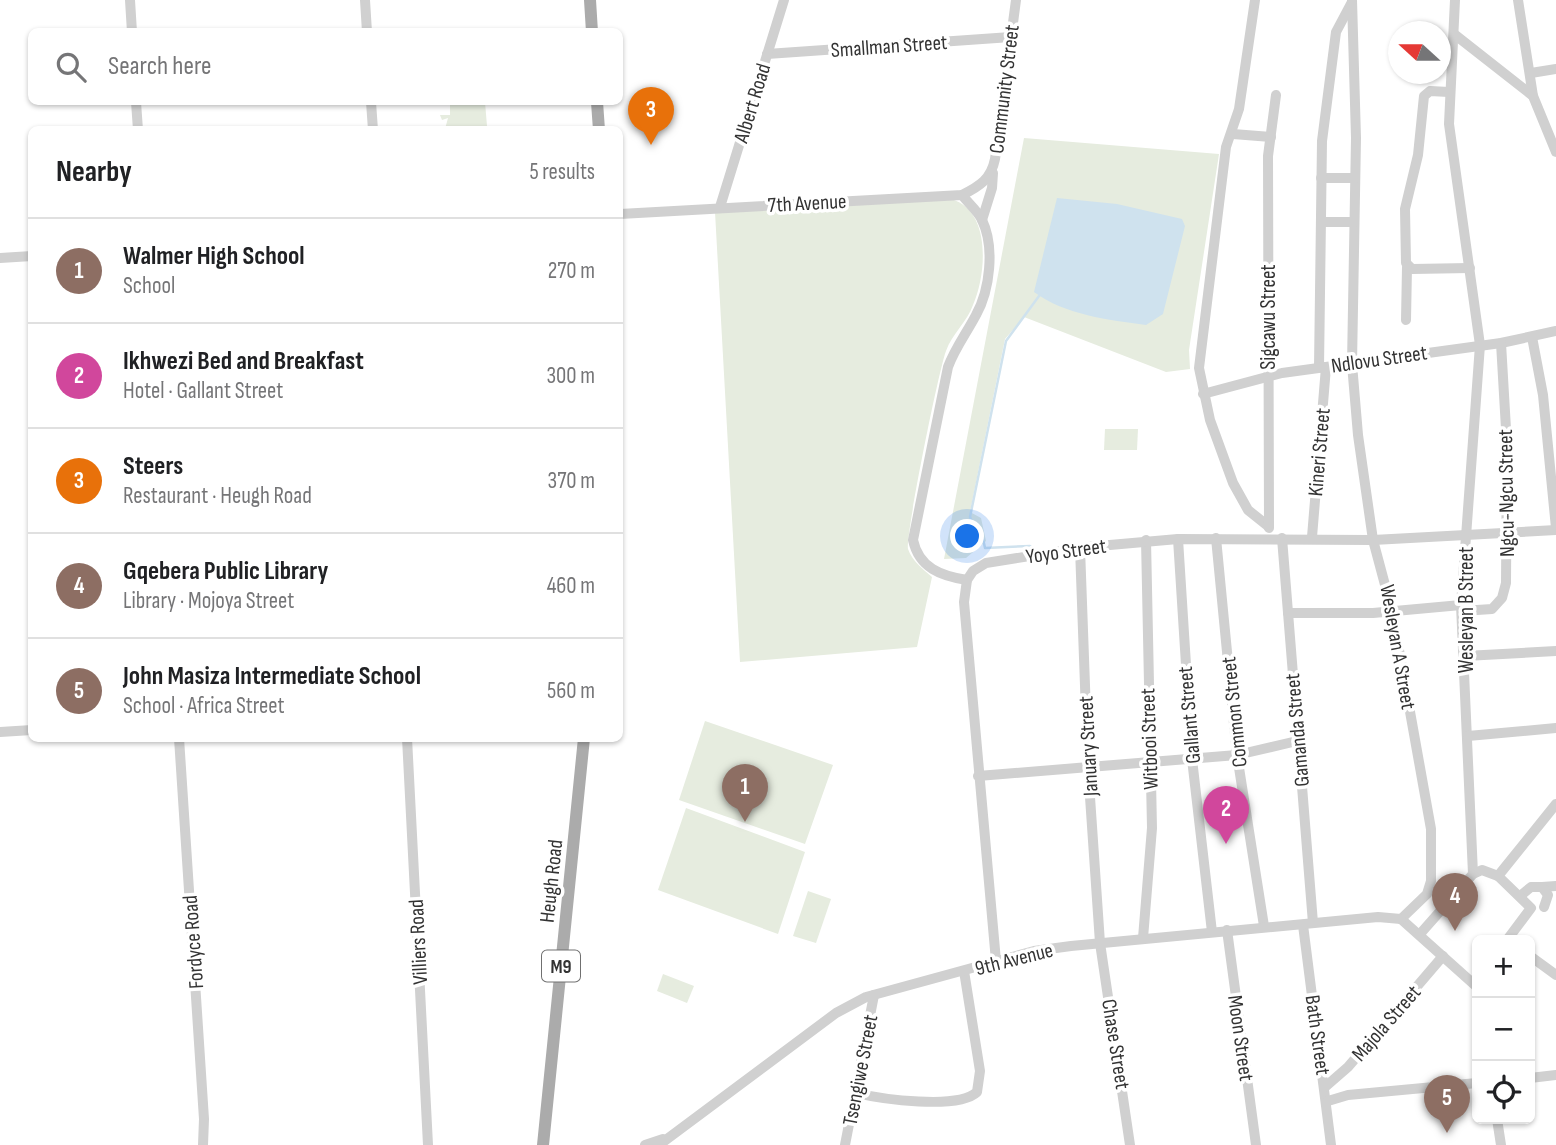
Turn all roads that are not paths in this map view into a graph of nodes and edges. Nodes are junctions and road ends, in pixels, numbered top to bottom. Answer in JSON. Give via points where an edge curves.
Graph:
{"nodes":[{"id":1,"x":130,"y":0,"type":"edge"},
{"id":2,"x":365,"y":0,"type":"edge"},
{"id":3,"x":590,"y":0,"type":"edge"},
{"id":4,"x":784,"y":0,"type":"edge"},
{"id":5,"x":1016,"y":0,"type":"edge"},
{"id":6,"x":1255,"y":0,"type":"edge"},
{"id":7,"x":1455,"y":0,"type":"edge"},
{"id":8,"x":1518,"y":0,"type":"edge"},
{"id":9,"x":1352,"y":1,"type":"edge"},
{"id":10,"x":132,"y":28,"type":"edge"},
{"id":11,"x":367,"y":28,"type":"edge"},
{"id":12,"x":592,"y":28,"type":"edge"},
{"id":13,"x":1454,"y":34,"type":"junction"},
{"id":14,"x":1011,"y":37,"type":"junction"},
{"id":15,"x":767,"y":54,"type":"junction"},
{"id":16,"x":1556,"y":69,"type":"edge"},
{"id":17,"x":1531,"y":73,"type":"junction"},
{"id":18,"x":1449,"y":92,"type":"junction"},
{"id":19,"x":1276,"y":94,"type":"dead end"},
{"id":20,"x":1534,"y":96,"type":"junction"},
{"id":21,"x":136,"y":105,"type":"edge"},
{"id":22,"x":371,"y":105,"type":"edge"},
{"id":23,"x":597,"y":105,"type":"edge"},
{"id":24,"x":138,"y":126,"type":"edge"},
{"id":25,"x":373,"y":126,"type":"edge"},
{"id":26,"x":599,"y":126,"type":"edge"},
{"id":27,"x":1233,"y":134,"type":"junction"},
{"id":28,"x":1271,"y":136,"type":"junction"},
{"id":29,"x":1556,"y":152,"type":"edge"},
{"id":30,"x":991,"y":173,"type":"junction"},
{"id":31,"x":1321,"y":178,"type":"junction"},
{"id":32,"x":1355,"y":178,"type":"junction"},
{"id":33,"x":962,"y":195,"type":"junction"},
{"id":34,"x":720,"y":207,"type":"junction"},
{"id":35,"x":623,"y":214,"type":"edge"},
{"id":36,"x":982,"y":220,"type":"junction"},
{"id":37,"x":1321,"y":222,"type":"junction"},
{"id":38,"x":1354,"y":222,"type":"junction"},
{"id":39,"x":28,"y":256,"type":"edge"},
{"id":40,"x":0,"y":258,"type":"edge"},
{"id":41,"x":1407,"y":267,"type":"junction"},
{"id":42,"x":1470,"y":268,"type":"junction"},
{"id":43,"x":1406,"y":320,"type":"dead end"},
{"id":44,"x":1556,"y":331,"type":"edge"},
{"id":45,"x":1532,"y":337,"type":"junction"},
{"id":46,"x":1501,"y":343,"type":"junction"},
{"id":47,"x":1480,"y":345,"type":"junction"},
{"id":48,"x":1352,"y":364,"type":"junction"},
{"id":49,"x":1322,"y":367,"type":"junction"},
{"id":50,"x":1267,"y":376,"type":"junction"},
{"id":51,"x":1203,"y":394,"type":"junction"},
{"id":52,"x":1268,"y":526,"type":"junction"},
{"id":53,"x":1556,"y":529,"type":"edge"},
{"id":54,"x":1507,"y":532,"type":"junction"},
{"id":55,"x":1466,"y":535,"type":"junction"},
{"id":56,"x":1312,"y":537,"type":"junction"},
{"id":57,"x":1216,"y":538,"type":"junction"},
{"id":58,"x":1279,"y":538,"type":"junction"},
{"id":59,"x":1178,"y":539,"type":"junction"},
{"id":60,"x":1146,"y":540,"type":"junction"},
{"id":61,"x":1373,"y":540,"type":"junction"},
{"id":62,"x":1080,"y":548,"type":"junction"},
{"id":63,"x":967,"y":580,"type":"junction"},
{"id":64,"x":1462,"y":608,"type":"junction"},
{"id":65,"x":1392,"y":611,"type":"junction"},
{"id":66,"x":1287,"y":612,"type":"junction"},
{"id":67,"x":1556,"y":651,"type":"edge"},
{"id":68,"x":1465,"y":656,"type":"junction"},
{"id":69,"x":1556,"y":729,"type":"edge"},
{"id":70,"x":28,"y":730,"type":"edge"},
{"id":71,"x":0,"y":732,"type":"edge"},
{"id":72,"x":1468,"y":736,"type":"junction"},
{"id":73,"x":1297,"y":741,"type":"junction"},
{"id":74,"x":179,"y":742,"type":"edge"},
{"id":75,"x":407,"y":742,"type":"edge"},
{"id":76,"x":584,"y":742,"type":"edge"},
{"id":77,"x":590,"y":742,"type":"edge"},
{"id":78,"x":1237,"y":755,"type":"junction"},
{"id":79,"x":1192,"y":760,"type":"junction"},
{"id":80,"x":1152,"y":761,"type":"junction"},
{"id":81,"x":1088,"y":768,"type":"junction"},
{"id":82,"x":978,"y":776,"type":"junction"},
{"id":83,"x":580,"y":788,"type":"junction"},
{"id":84,"x":1556,"y":804,"type":"edge"},
{"id":85,"x":1473,"y":874,"type":"junction"},
{"id":86,"x":1498,"y":876,"type":"junction"},
{"id":87,"x":1556,"y":886,"type":"edge"},
{"id":88,"x":1542,"y":887,"type":"junction"},
{"id":89,"x":1520,"y":896,"type":"junction"},
{"id":90,"x":1556,"y":906,"type":"edge"},
{"id":91,"x":1544,"y":907,"type":"junction"},
{"id":92,"x":1531,"y":908,"type":"junction"},
{"id":93,"x":1401,"y":919,"type":"junction"},
{"id":94,"x":1308,"y":924,"type":"junction"},
{"id":95,"x":1264,"y":926,"type":"junction"},
{"id":96,"x":1227,"y":930,"type":"junction"},
{"id":97,"x":1212,"y":932,"type":"junction"},
{"id":98,"x":1420,"y":934,"type":"junction"},
{"id":99,"x":1512,"y":935,"type":"edge"},
{"id":100,"x":1143,"y":938,"type":"junction"},
{"id":101,"x":1100,"y":943,"type":"junction"},
{"id":102,"x":1443,"y":956,"type":"junction"},
{"id":103,"x":1535,"y":960,"type":"edge"},
{"id":104,"x":996,"y":961,"type":"junction"},
{"id":105,"x":964,"y":971,"type":"junction"},
{"id":106,"x":1556,"y":975,"type":"edge"},
{"id":107,"x":1472,"y":978,"type":"edge"},
{"id":108,"x":874,"y":995,"type":"junction"},
{"id":109,"x":1556,"y":1075,"type":"edge"},
{"id":110,"x":1535,"y":1077,"type":"edge"},
{"id":111,"x":1472,"y":1083,"type":"edge"},
{"id":112,"x":1325,"y":1087,"type":"junction"},
{"id":113,"x":856,"y":1093,"type":"junction"},
{"id":114,"x":1328,"y":1101,"type":"junction"},
{"id":115,"x":1498,"y":1124,"type":"edge"},
{"id":116,"x":673,"y":1135,"type":"junction"},
{"id":117,"x":546,"y":1141,"type":"edge"},
{"id":118,"x":203,"y":1145,"type":"edge"},
{"id":119,"x":428,"y":1145,"type":"edge"},
{"id":120,"x":645,"y":1145,"type":"edge"},
{"id":121,"x":659,"y":1145,"type":"edge"},
{"id":122,"x":845,"y":1145,"type":"edge"},
{"id":123,"x":1130,"y":1145,"type":"edge"},
{"id":124,"x":1256,"y":1145,"type":"edge"},
{"id":125,"x":1331,"y":1145,"type":"edge"},
{"id":126,"x":1501,"y":1145,"type":"edge"}],
"edges":[{"from":1,"to":10,"type":"street"},
{"from":2,"to":11,"type":"street"},
{"from":3,"to":12,"type":"main road"},
{"from":4,"to":15,"type":"street","name":"Albert Road"},
{"from":5,"to":14,"type":"street","name":"Community Street"},
{"from":6,"to":27,"type":"street"},
{"from":7,"to":13,"type":"street","name":"Wesleyan B Street"},
{"from":8,"to":17,"type":"street"},
{"from":9,"to":31,"type":"street","name":"Kineri Street","via":[[1336,33]]},
{"from":9,"to":32,"type":"street","name":"Wesleyan A Street"},
{"from":13,"to":18,"type":"street","name":"Wesleyan B Street"},
{"from":13,"to":20,"type":"street"},
{"from":14,"to":15,"type":"street","name":"Smallman Street"},
{"from":14,"to":30,"type":"street","name":"Community Street"},
{"from":15,"to":34,"type":"street","name":"Albert Road"},
{"from":16,"to":17,"type":"street"},
{"from":17,"to":20,"type":"street"},
{"from":18,"to":41,"type":"street","via":[[1430,91],[1424,96],[1418,155],[1405,209]]},
{"from":18,"to":42,"type":"street","name":"Wesleyan B Street","via":[[1449,124]]},
{"from":19,"to":28,"type":"street","name":"Sigcawu Street"},
{"from":20,"to":29,"type":"street"},
{"from":21,"to":24,"type":"street"},
{"from":22,"to":25,"type":"street"},
{"from":23,"to":26,"type":"main road"},
{"from":27,"to":28,"type":"street"},
{"from":27,"to":51,"type":"street","via":[[1226,148],[1202,329],[1199,368]]},
{"from":28,"to":50,"type":"street","name":"Sigcawu Street"},
{"from":30,"to":33,"type":"street","via":[[981,185]]},
{"from":30,"to":36,"type":"street","name":"Community Street","via":[[992,188]]},
{"from":31,"to":32,"type":"street"},
{"from":31,"to":37,"type":"street","name":"Kineri Street"},
{"from":32,"to":38,"type":"street","name":"Wesleyan A Street"},
{"from":33,"to":34,"type":"street","name":"7th Avenue"},
{"from":33,"to":36,"type":"street"},
{"from":34,"to":35,"type":"street","name":"7th Avenue"},
{"from":36,"to":63,"type":"street","via":[[987,282],[977,314],[948,368],[913,541],[916,555],[926,566]]},
{"from":37,"to":38,"type":"street"},
{"from":37,"to":49,"type":"street","name":"Kineri Street"},
{"from":38,"to":48,"type":"street","name":"Wesleyan A Street"},
{"from":39,"to":40,"type":"street"},
{"from":41,"to":42,"type":"street"},
{"from":41,"to":43,"type":"street"},
{"from":42,"to":47,"type":"street","name":"Wesleyan B Street"},
{"from":44,"to":45,"type":"street","name":"Ndlovu Street"},
{"from":45,"to":46,"type":"street","name":"Ndlovu Street"},
{"from":45,"to":53,"type":"street","via":[[1543,395]]},
{"from":46,"to":47,"type":"street","name":"Ndlovu Street"},
{"from":46,"to":54,"type":"street","name":"Ngcu-Ngcu Street"},
{"from":47,"to":48,"type":"street","name":"Ndlovu Street"},
{"from":47,"to":55,"type":"street","name":"Wesleyan B Street"},
{"from":48,"to":49,"type":"street","name":"Ndlovu Street"},
{"from":48,"to":61,"type":"street","name":"Wesleyan A Street"},
{"from":49,"to":50,"type":"street","name":"Ndlovu Street"},
{"from":49,"to":56,"type":"street","name":"Kineri Street"},
{"from":50,"to":51,"type":"street","name":"Ndlovu Street"},
{"from":50,"to":52,"type":"street","name":"Sigcawu Street"},
{"from":51,"to":52,"type":"street","via":[[1233,483],[1248,510]]},
{"from":52,"to":58,"type":"street"},
{"from":53,"to":54,"type":"street","name":"Yoyo Street"},
{"from":54,"to":55,"type":"street","name":"Yoyo Street"},
{"from":54,"to":64,"type":"street","name":"Ngcu-Ngcu Street","via":[[1506,583],[1500,602],[1488,610]]},
{"from":55,"to":61,"type":"street","name":"Yoyo Street"},
{"from":55,"to":64,"type":"street","name":"Wesleyan B Street"},
{"from":56,"to":58,"type":"street","name":"Yoyo Street"},
{"from":56,"to":61,"type":"street","name":"Yoyo Street"},
{"from":57,"to":58,"type":"street","name":"Yoyo Street"},
{"from":57,"to":59,"type":"street","name":"Yoyo Street"},
{"from":57,"to":78,"type":"street","name":"Common Street"},
{"from":58,"to":66,"type":"street","name":"Gamanda Street"},
{"from":59,"to":60,"type":"street","name":"Yoyo Street"},
{"from":59,"to":79,"type":"street","name":"Gallant Street"},
{"from":60,"to":62,"type":"street","name":"Yoyo Street"},
{"from":60,"to":80,"type":"street","name":"Witbooi Street"},
{"from":61,"to":65,"type":"street","name":"Wesleyan A Street"},
{"from":62,"to":63,"type":"street","name":"Yoyo Street","via":[[986,563]]},
{"from":62,"to":81,"type":"street","name":"January Street"},
{"from":63,"to":82,"type":"street","via":[[964,602]]},
{"from":64,"to":65,"type":"street"},
{"from":64,"to":68,"type":"street","name":"Wesleyan B Street"},
{"from":65,"to":66,"type":"street"},
{"from":65,"to":93,"type":"street","name":"Wesleyan A Street","via":[[1430,829],[1429,887]]},
{"from":66,"to":73,"type":"street","name":"Gamanda Street"},
{"from":67,"to":68,"type":"street"},
{"from":68,"to":72,"type":"street","name":"Wesleyan B Street"},
{"from":69,"to":72,"type":"street"},
{"from":70,"to":71,"type":"street"},
{"from":72,"to":85,"type":"street","name":"Wesleyan B Street"},
{"from":73,"to":78,"type":"street"},
{"from":73,"to":94,"type":"street","name":"Gamanda Street"},
{"from":74,"to":118,"type":"street","name":"Fordyce Road"},
{"from":75,"to":119,"type":"street","name":"Villiers Road"},
{"from":76,"to":83,"type":"main road","name":"Heugh Road","number":"M9"},
{"from":77,"to":83,"type":"main road","name":"Heugh Road","number":"M9"},
{"from":78,"to":79,"type":"street"},
{"from":78,"to":95,"type":"street","name":"Common Street"},
{"from":79,"to":80,"type":"street"},
{"from":79,"to":97,"type":"street","name":"Gallant Street"},
{"from":80,"to":81,"type":"street"},
{"from":80,"to":100,"type":"street","name":"Witbooi Street"},
{"from":81,"to":82,"type":"street"},
{"from":81,"to":101,"type":"street","name":"January Street"},
{"from":82,"to":104,"type":"street"},
{"from":83,"to":117,"type":"main road","name":"Heugh Road","number":"M9"},
{"from":84,"to":86,"type":"street"},
{"from":85,"to":86,"type":"street","via":[[1482,870]]},
{"from":85,"to":98,"type":"street"},
{"from":86,"to":89,"type":"street"},
{"from":87,"to":88,"type":"street"},
{"from":88,"to":89,"type":"street","via":[[1531,887]]},
{"from":88,"to":91,"type":"street","via":[[1548,895]]},
{"from":89,"to":92,"type":"street"},
{"from":90,"to":91,"type":"street"},
{"from":91,"to":92,"type":"street"},
{"from":92,"to":99,"type":"street"},
{"from":93,"to":94,"type":"street","name":"9th Avenue"},
{"from":93,"to":98,"type":"street"},
{"from":94,"to":95,"type":"street","name":"9th Avenue"},
{"from":94,"to":112,"type":"street","name":"Bath Street"},
{"from":95,"to":96,"type":"street","name":"9th Avenue"},
{"from":96,"to":97,"type":"street","name":"9th Avenue"},
{"from":96,"to":124,"type":"street","name":"Moon Street"},
{"from":97,"to":100,"type":"street","name":"9th Avenue"},
{"from":98,"to":102,"type":"street"},
{"from":100,"to":101,"type":"street","name":"9th Avenue"},
{"from":101,"to":104,"type":"street","name":"9th Avenue"},
{"from":101,"to":123,"type":"street","name":"Chase Street"},
{"from":102,"to":107,"type":"street"},
{"from":102,"to":112,"type":"street","name":"Majola Street","via":[[1348,1067]]},
{"from":103,"to":106,"type":"street"},
{"from":104,"to":105,"type":"street","name":"9th Avenue"},
{"from":105,"to":108,"type":"street","name":"9th Avenue"},
{"from":105,"to":113,"type":"street","via":[[980,1071],[977,1092],[967,1098],[906,1102]]},
{"from":108,"to":113,"type":"street","name":"Tsengiwe Street"},
{"from":108,"to":116,"type":"street","name":"9th Avenue","via":[[836,1013]]},
{"from":109,"to":110,"type":"street"},
{"from":111,"to":114,"type":"street","via":[[1348,1095]]},
{"from":112,"to":114,"type":"street","name":"Bath Street"},
{"from":113,"to":122,"type":"street","name":"Tsengiwe Street"},
{"from":114,"to":125,"type":"street","name":"Bath Street"},
{"from":115,"to":126,"type":"street"},
{"from":116,"to":120,"type":"street","name":"9th Avenue"},
{"from":116,"to":121,"type":"street","name":"9th Avenue"}]}
